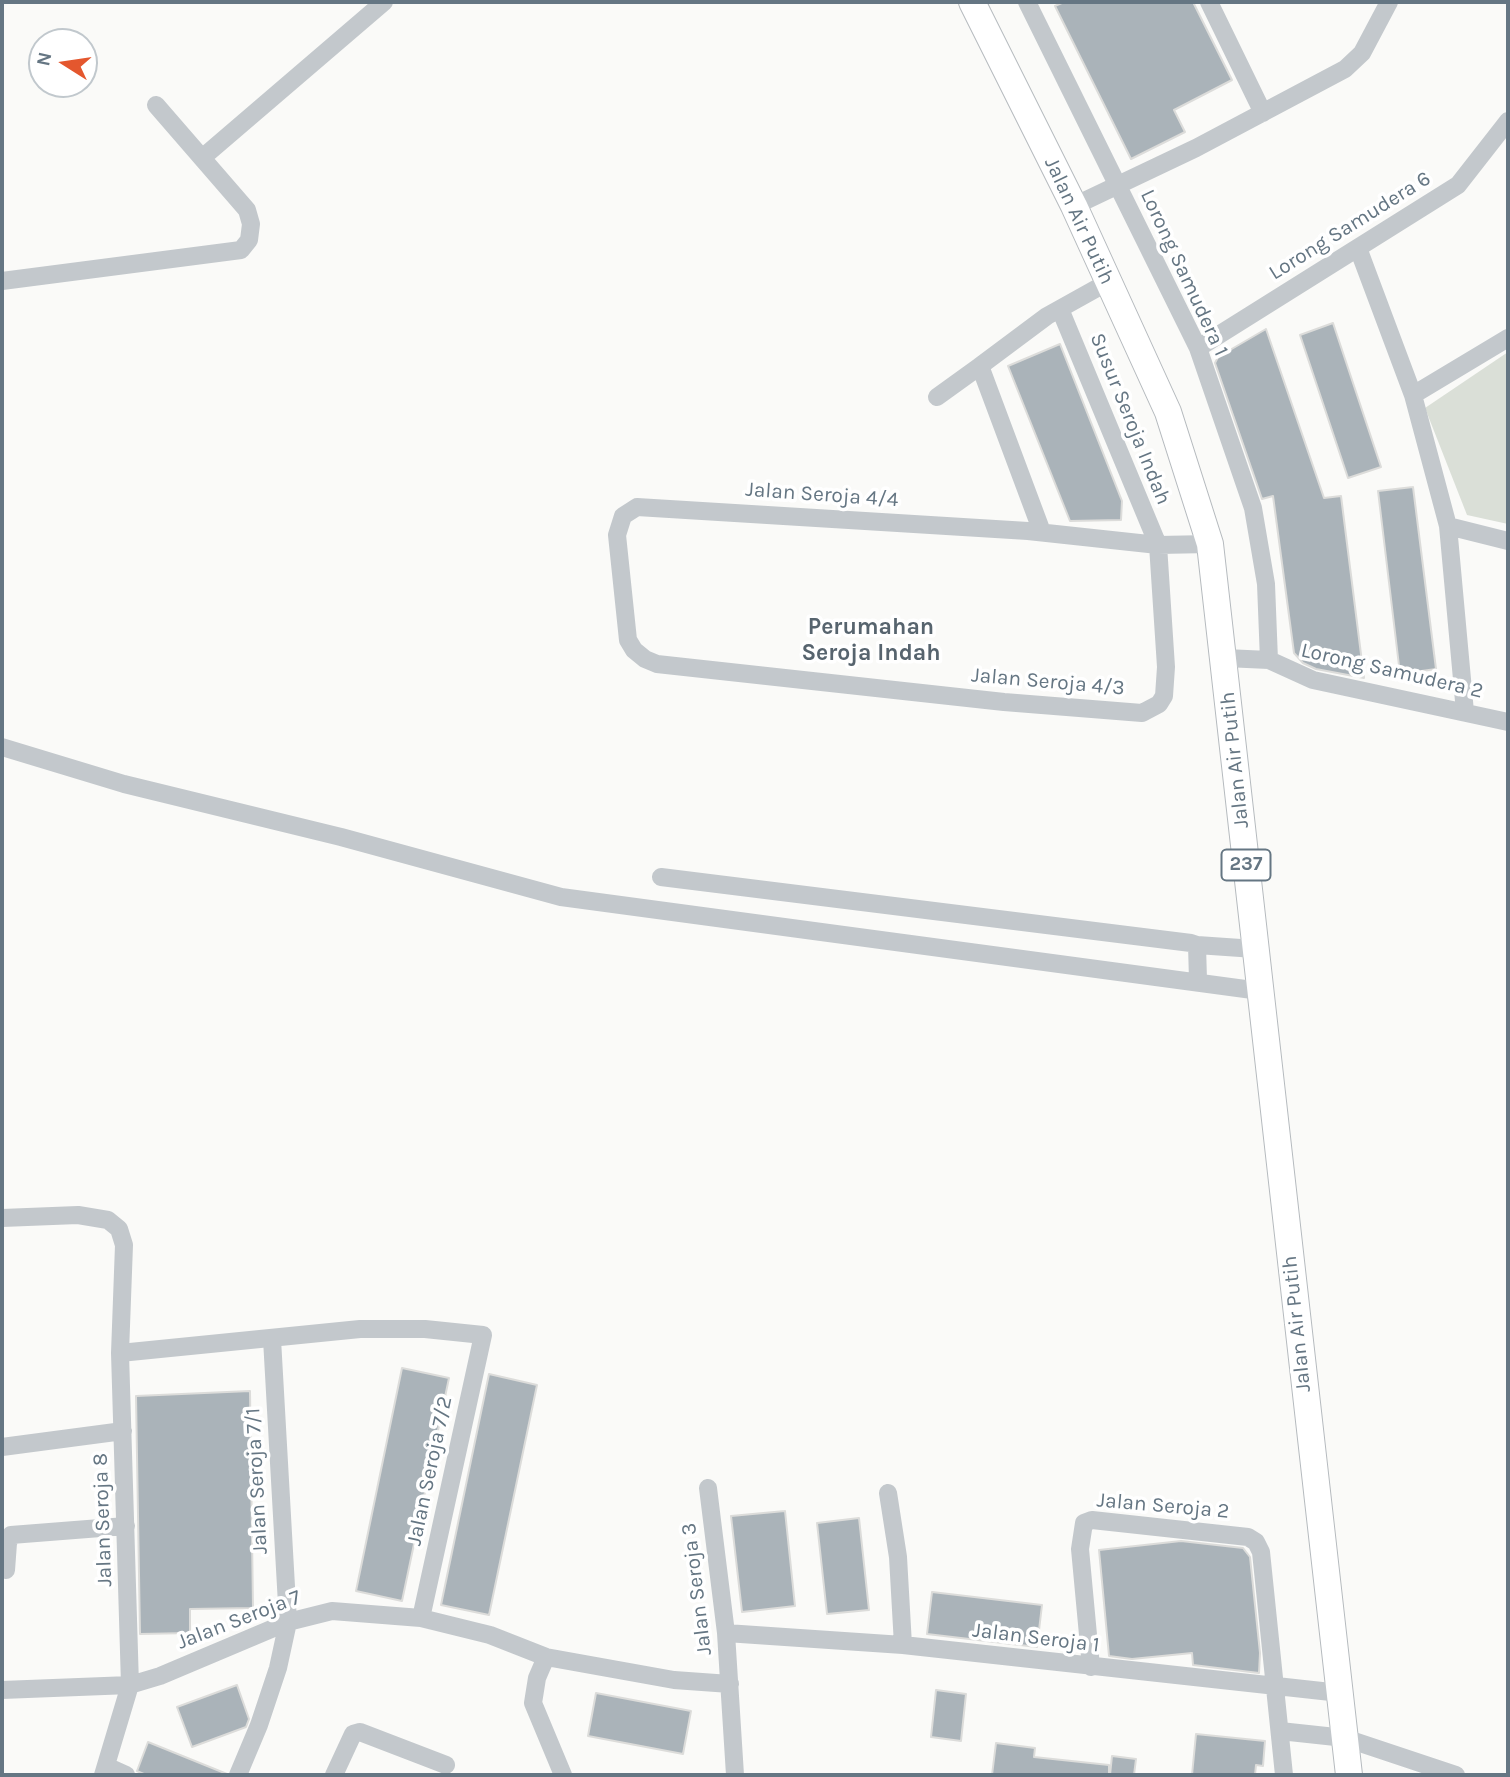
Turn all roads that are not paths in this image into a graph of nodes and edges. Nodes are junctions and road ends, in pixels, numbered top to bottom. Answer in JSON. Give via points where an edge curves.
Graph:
{"nodes":[{"id":1,"x":384,"y":2,"type":"edge"},
{"id":2,"x":972,"y":2,"type":"edge"},
{"id":3,"x":1027,"y":2,"type":"edge"},
{"id":4,"x":1209,"y":2,"type":"edge"},
{"id":5,"x":1389,"y":2,"type":"edge"},
{"id":6,"x":156,"y":106,"type":"dead end"},
{"id":7,"x":1263,"y":113,"type":"junction"},
{"id":8,"x":1508,"y":121,"type":"edge"},
{"id":9,"x":202,"y":159,"type":"junction"},
{"id":10,"x":1117,"y":185,"type":"junction"},
{"id":11,"x":1074,"y":206,"type":"junction"},
{"id":12,"x":1358,"y":248,"type":"junction"},
{"id":13,"x":2,"y":281,"type":"edge"},
{"id":14,"x":1108,"y":282,"type":"junction"},
{"id":15,"x":1060,"y":309,"type":"junction"},
{"id":16,"x":1508,"y":338,"type":"edge"},
{"id":17,"x":1198,"y":348,"type":"junction"},
{"id":18,"x":980,"y":366,"type":"junction"},
{"id":19,"x":1413,"y":395,"type":"junction"},
{"id":20,"x":937,"y":397,"type":"dead end"},
{"id":21,"x":1448,"y":526,"type":"junction"},
{"id":22,"x":1042,"y":532,"type":"junction"},
{"id":23,"x":1508,"y":541,"type":"edge"},
{"id":24,"x":1210,"y":544,"type":"junction"},
{"id":25,"x":1157,"y":545,"type":"junction"},
{"id":26,"x":635,"y":650,"type":"joint"},
{"id":27,"x":1225,"y":658,"type":"junction"},
{"id":28,"x":1269,"y":660,"type":"junction"},
{"id":29,"x":1465,"y":712,"type":"junction"},
{"id":30,"x":1508,"y":722,"type":"edge"},
{"id":31,"x":2,"y":747,"type":"edge"},
{"id":32,"x":662,"y":877,"type":"dead end"},
{"id":33,"x":1198,"y":945,"type":"junction"},
{"id":34,"x":1255,"y":950,"type":"junction"},
{"id":35,"x":1198,"y":980,"type":"junction"},
{"id":36,"x":1260,"y":991,"type":"junction"},
{"id":37,"x":2,"y":1219,"type":"edge"},
{"id":38,"x":272,"y":1339,"type":"junction"},
{"id":39,"x":120,"y":1353,"type":"junction"},
{"id":40,"x":123,"y":1431,"type":"junction"},
{"id":41,"x":2,"y":1447,"type":"edge"},
{"id":42,"x":708,"y":1488,"type":"dead end"},
{"id":43,"x":888,"y":1493,"type":"dead end"},
{"id":44,"x":126,"y":1526,"type":"junction"},
{"id":45,"x":6,"y":1570,"type":"dead end"},
{"id":46,"x":422,"y":1618,"type":"junction"},
{"id":47,"x":288,"y":1622,"type":"junction"},
{"id":48,"x":726,"y":1633,"type":"junction"},
{"id":49,"x":903,"y":1645,"type":"junction"},
{"id":50,"x":546,"y":1657,"type":"junction"},
{"id":51,"x":1091,"y":1667,"type":"junction"},
{"id":52,"x":730,"y":1684,"type":"junction"},
{"id":53,"x":130,"y":1685,"type":"junction"},
{"id":54,"x":1275,"y":1686,"type":"junction"},
{"id":55,"x":2,"y":1690,"type":"edge"},
{"id":56,"x":1340,"y":1693,"type":"junction"},
{"id":57,"x":1280,"y":1731,"type":"junction"},
{"id":58,"x":1345,"y":1738,"type":"junction"},
{"id":59,"x":446,"y":1765,"type":"dead end"},
{"id":60,"x":104,"y":1770,"type":"edge"},
{"id":61,"x":126,"y":1775,"type":"edge"},
{"id":62,"x":238,"y":1775,"type":"edge"},
{"id":63,"x":334,"y":1775,"type":"edge"},
{"id":64,"x":563,"y":1775,"type":"edge"},
{"id":65,"x":735,"y":1775,"type":"edge"},
{"id":66,"x":1284,"y":1775,"type":"edge"},
{"id":67,"x":1349,"y":1775,"type":"edge"},
{"id":68,"x":1456,"y":1775,"type":"edge"}],
"edges":[{"from":1,"to":9,"type":"street"},
{"from":2,"to":11,"type":"main road","name":"Jalan Air Putih","number":"237"},
{"from":3,"to":10,"type":"street","name":"Lorong Samudera 1"},
{"from":4,"to":7,"type":"street"},
{"from":5,"to":7,"type":"street","via":[[1362,53],[1345,69]]},
{"from":6,"to":9,"type":"street"},
{"from":7,"to":10,"type":"street"},
{"from":8,"to":12,"type":"street","name":"Lorong Samudera 6","via":[[1458,185]]},
{"from":9,"to":13,"type":"street","via":[[247,209],[249,240],[241,250]]},
{"from":10,"to":11,"type":"street"},
{"from":10,"to":17,"type":"street","name":"Lorong Samudera 1"},
{"from":11,"to":14,"type":"main road","name":"Jalan Air Putih","number":"237"},
{"from":12,"to":17,"type":"street","name":"Lorong Samudera 6"},
{"from":12,"to":19,"type":"street"},
{"from":14,"to":15,"type":"street"},
{"from":14,"to":24,"type":"main road","name":"Jalan Air Putih","number":"237","via":[[1168,412]]},
{"from":15,"to":18,"type":"street"},
{"from":15,"to":25,"type":"street","name":"Susur Seroja Indah"},
{"from":16,"to":19,"type":"street"},
{"from":17,"to":28,"type":"street","name":"Lorong Samudera 1","via":[[1253,508],[1266,584]]},
{"from":18,"to":20,"type":"street"},
{"from":18,"to":22,"type":"street"},
{"from":19,"to":21,"type":"street"},
{"from":21,"to":23,"type":"street"},
{"from":21,"to":29,"type":"street"},
{"from":22,"to":25,"type":"street","name":"Jalan Seroja 4/4"},
{"from":22,"to":26,"type":"street","name":"Jalan Seroja 4/4","via":[[637,507],[623,516],[617,535],[628,640]]},
{"from":24,"to":25,"type":"street","name":"Jalan Seroja 4/4"},
{"from":24,"to":27,"type":"main road","name":"Jalan Air Putih","number":"237"},
{"from":25,"to":26,"type":"street","name":"Jalan Seroja 4/3","via":[[1164,696],[1142,713],[657,664]]},
{"from":27,"to":28,"type":"street","name":"Lorong Samudera 2"},
{"from":27,"to":34,"type":"main road","name":"Jalan Air Putih","number":"237"},
{"from":28,"to":29,"type":"street","name":"Lorong Samudera 2","via":[[1313,680]]},
{"from":29,"to":30,"type":"street","name":"Lorong Samudera 2"},
{"from":31,"to":35,"type":"street","via":[[124,784],[561,897]]},
{"from":32,"to":33,"type":"street"},
{"from":33,"to":34,"type":"street"},
{"from":33,"to":35,"type":"street"},
{"from":34,"to":36,"type":"main road","name":"Jalan Air Putih","number":"237"},
{"from":35,"to":36,"type":"street"},
{"from":36,"to":56,"type":"main road","name":"Jalan Air Putih","number":"237"},
{"from":37,"to":39,"type":"street","name":"Jalan Seroja 8","via":[[78,1215],[108,1220],[119,1229],[124,1245]]},
{"from":38,"to":39,"type":"street"},
{"from":38,"to":46,"type":"street","name":"Jalan Seroja 7/2","via":[[400,1328],[483,1335]]},
{"from":38,"to":47,"type":"street","name":"Jalan Seroja 7/1"},
{"from":39,"to":40,"type":"street","name":"Jalan Seroja 8"},
{"from":40,"to":41,"type":"street"},
{"from":40,"to":44,"type":"street","name":"Jalan Seroja 8"},
{"from":42,"to":48,"type":"street","name":"Jalan Seroja 3"},
{"from":43,"to":49,"type":"street","via":[[898,1558]]},
{"from":44,"to":45,"type":"street","via":[[11,1535]]},
{"from":44,"to":53,"type":"street","name":"Jalan Seroja 8"},
{"from":46,"to":47,"type":"street","name":"Jalan Seroja 7","via":[[332,1611]]},
{"from":46,"to":50,"type":"street","name":"Jalan Seroja 7","via":[[490,1635]]},
{"from":47,"to":53,"type":"street","name":"Jalan Seroja 7"},
{"from":47,"to":62,"type":"street","name":"Jalan Seroja 7/1","via":[[278,1668]]},
{"from":48,"to":49,"type":"street","name":"Jalan Seroja 1"},
{"from":48,"to":52,"type":"street","name":"Jalan Seroja 3"},
{"from":49,"to":51,"type":"street","name":"Jalan Seroja 1"},
{"from":50,"to":52,"type":"street","name":"Jalan Seroja 7","via":[[674,1680]]},
{"from":50,"to":64,"type":"street","via":[[533,1703]]},
{"from":51,"to":54,"type":"street","name":"Jalan Seroja 1"},
{"from":51,"to":54,"type":"street","name":"Jalan Seroja 2","via":[[1080,1549],[1084,1523],[1092,1520],[1248,1537],[1256,1542],[1261,1552]]},
{"from":52,"to":65,"type":"street","name":"Jalan Seroja 3"},
{"from":53,"to":55,"type":"street","name":"Jalan Seroja 7"},
{"from":53,"to":60,"type":"street","name":"Jalan Seroja 8"},
{"from":54,"to":56,"type":"street","name":"Jalan Seroja 1"},
{"from":54,"to":57,"type":"street"},
{"from":56,"to":58,"type":"main road","name":"Jalan Air Putih","number":"237"},
{"from":57,"to":58,"type":"street"},
{"from":57,"to":66,"type":"street"},
{"from":58,"to":67,"type":"main road","name":"Jalan Air Putih","number":"237"},
{"from":58,"to":68,"type":"street"},
{"from":59,"to":63,"type":"street","via":[[360,1732],[353,1734]]},
{"from":60,"to":61,"type":"street"}]}
